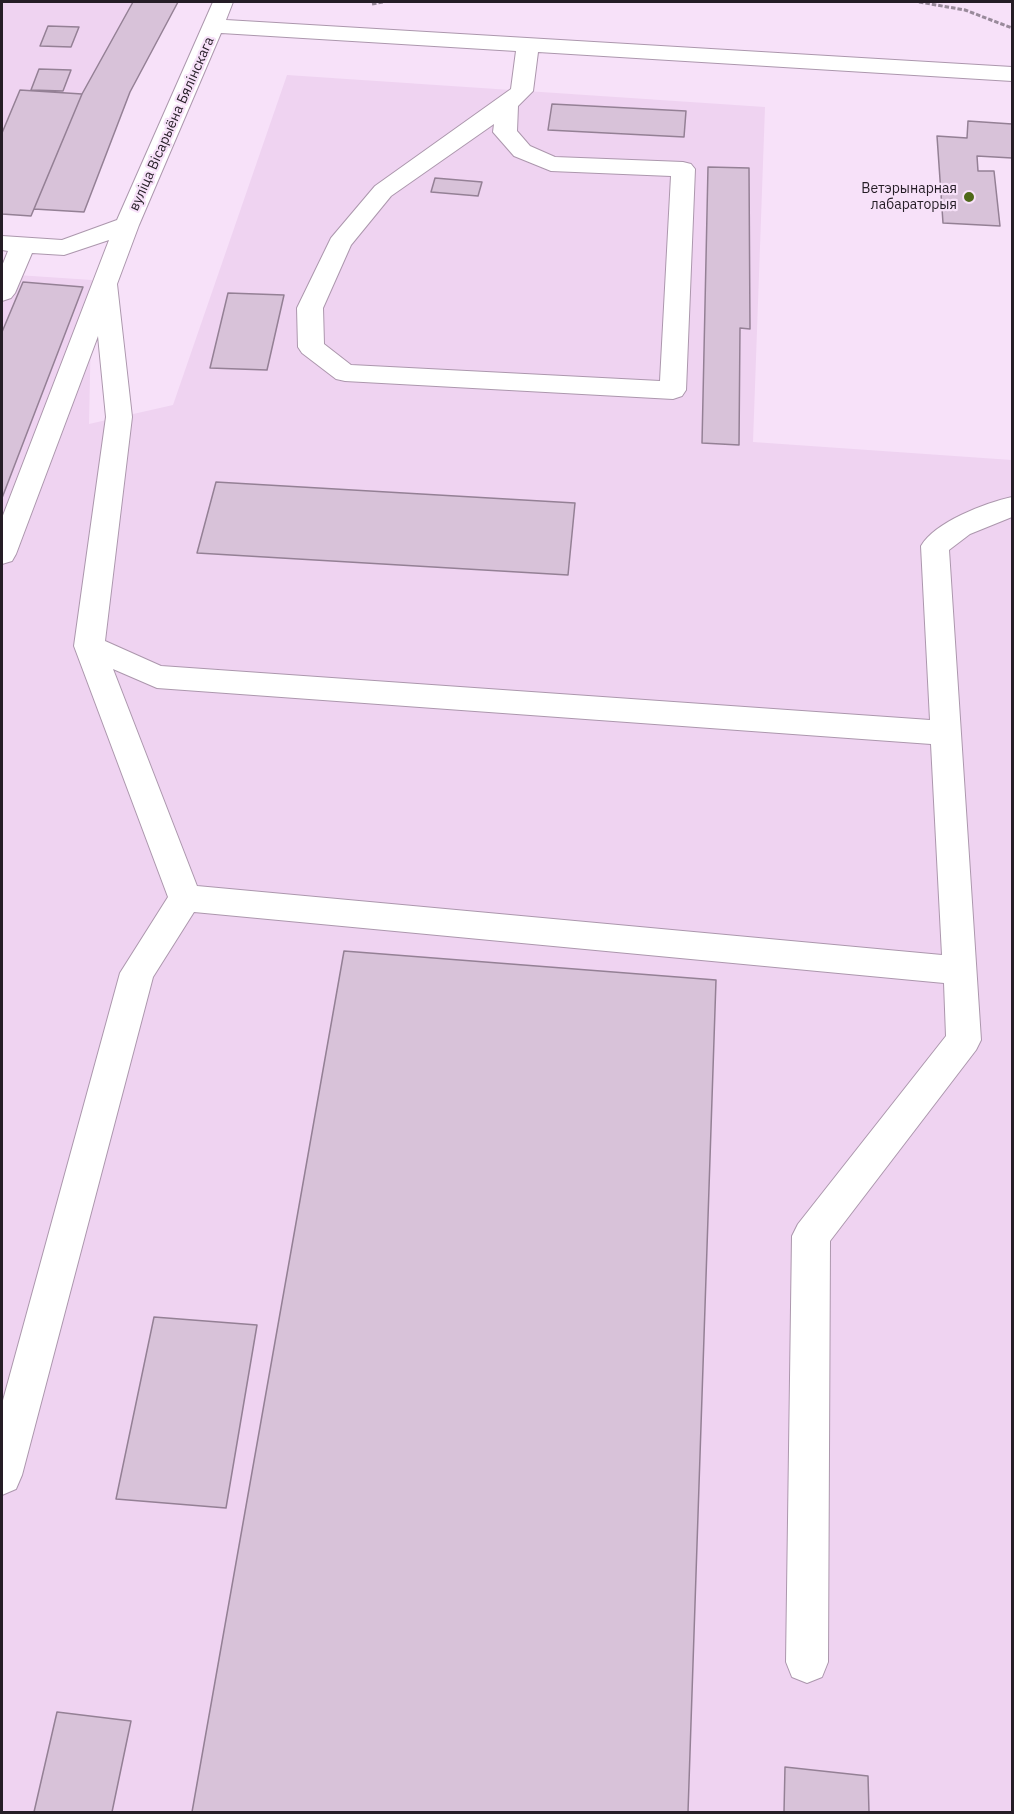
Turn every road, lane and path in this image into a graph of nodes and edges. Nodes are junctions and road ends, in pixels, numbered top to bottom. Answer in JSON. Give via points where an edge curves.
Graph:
{"nodes":[{"id":1,"x":224,"y":2,"type":"edge"},
{"id":2,"x":919,"y":2,"type":"edge"},
{"id":3,"x":214,"y":26,"type":"junction"},
{"id":4,"x":1012,"y":28,"type":"edge"},
{"id":5,"x":528,"y":45,"type":"junction"},
{"id":6,"x":1012,"y":74,"type":"edge"},
{"id":7,"x":507,"y":104,"type":"junction"},
{"id":8,"x":128,"y":225,"type":"junction"},
{"id":9,"x":12,"y":244,"type":"edge"},
{"id":10,"x":105,"y":285,"type":"junction"},
{"id":11,"x":2,"y":293,"type":"edge"},
{"id":12,"x":1012,"y":506,"type":"edge"},
{"id":13,"x":2,"y":554,"type":"edge"},
{"id":14,"x":89,"y":646,"type":"junction"},
{"id":15,"x":946,"y":733,"type":"junction"},
{"id":16,"x":185,"y":898,"type":"junction"},
{"id":17,"x":960,"y":971,"type":"junction"},
{"id":18,"x":2,"y":1475,"type":"edge"},
{"id":19,"x":807,"y":1662,"type":"dead end"}],
"edges":[{"from":1,"to":3,"type":"street","name":"вуліца Вісарыёна Бялінскага"},
{"from":2,"to":4,"type":"path","via":[[965,10]]},
{"from":3,"to":5,"type":"street"},
{"from":3,"to":8,"type":"street","name":"вуліца Вісарыёна Бялінскага"},
{"from":5,"to":6,"type":"street"},
{"from":5,"to":7,"type":"street","via":[[522,91]]},
{"from":7,"to":7,"type":"street","via":[[383,191],[340,243],[310,308],[311,347],[345,373],[673,390],[683,169],[551,164],[522,151],[505,132]]},
{"from":8,"to":9,"type":"street","name":"вуліца Вісарыёна Бялінскага","via":[[64,248]]},
{"from":8,"to":10,"type":"street"},
{"from":9,"to":11,"type":"street"},
{"from":10,"to":13,"type":"street"},
{"from":10,"to":14,"type":"street","via":[[119,417]]},
{"from":12,"to":15,"type":"street","via":[[960,527],[935,546]]},
{"from":14,"to":15,"type":"street","via":[[157,678]]},
{"from":14,"to":16,"type":"street"},
{"from":15,"to":17,"type":"street"},
{"from":16,"to":17,"type":"street"},
{"from":16,"to":18,"type":"street","via":[[137,973]]},
{"from":17,"to":19,"type":"street","via":[[964,1040],[811,1236]]}]}
